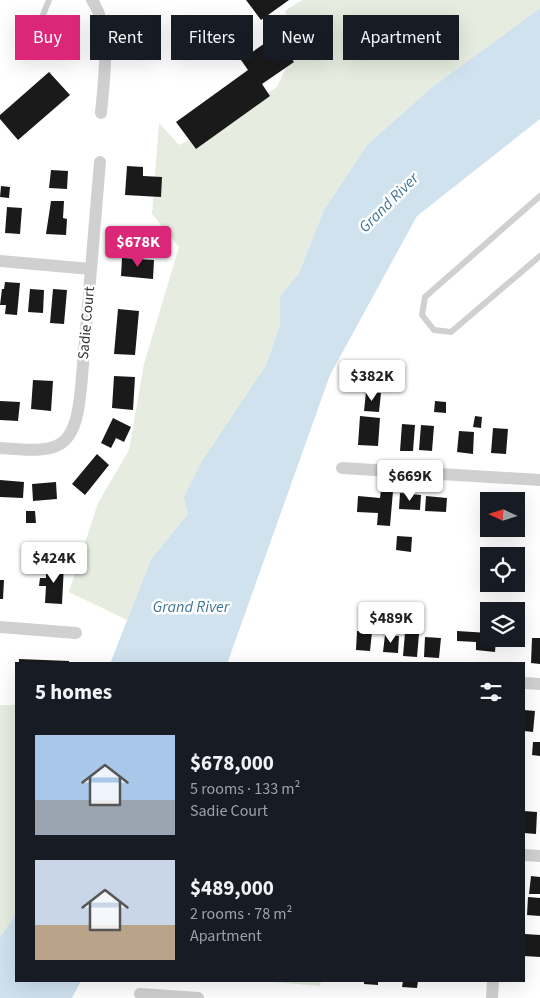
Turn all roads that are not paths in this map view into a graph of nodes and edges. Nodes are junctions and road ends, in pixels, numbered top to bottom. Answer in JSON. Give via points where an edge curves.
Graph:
{"nodes":[{"id":1,"x":49,"y":0,"type":"edge"},
{"id":2,"x":92,"y":0,"type":"edge"},
{"id":3,"x":42,"y":15,"type":"edge"},
{"id":4,"x":101,"y":113,"type":"dead end"},
{"id":5,"x":100,"y":162,"type":"dead end"},
{"id":6,"x":540,"y":196,"type":"edge"},
{"id":7,"x":540,"y":256,"type":"edge"},
{"id":8,"x":0,"y":261,"type":"edge"},
{"id":9,"x":530,"y":264,"type":"junction"},
{"id":10,"x":540,"y":265,"type":"edge"},
{"id":11,"x":91,"y":268,"type":"junction"},
{"id":12,"x":0,"y":448,"type":"edge"},
{"id":13,"x":342,"y":468,"type":"dead end"},
{"id":14,"x":540,"y":480,"type":"edge"},
{"id":15,"x":0,"y":627,"type":"edge"},
{"id":16,"x":76,"y":633,"type":"dead end"},
{"id":17,"x":525,"y":684,"type":"edge"},
{"id":18,"x":540,"y":684,"type":"edge"},
{"id":19,"x":525,"y":855,"type":"edge"},
{"id":20,"x":540,"y":856,"type":"edge"},
{"id":21,"x":493,"y":982,"type":"edge"},
{"id":22,"x":140,"y":994,"type":"dead end"},
{"id":23,"x":198,"y":998,"type":"edge"},
{"id":24,"x":492,"y":998,"type":"edge"}],
"edges":[{"from":1,"to":3,"type":"lane"},
{"from":2,"to":4,"type":"street","via":[[102,27],[105,51]]},
{"from":5,"to":11,"type":"street","name":"Sadie Court"},
{"from":6,"to":9,"type":"lane","via":[[425,297],[422,315],[434,330],[452,332]]},
{"from":7,"to":9,"type":"lane"},
{"from":8,"to":11,"type":"street"},
{"from":9,"to":10,"type":"lane"},
{"from":11,"to":12,"type":"street","name":"Sadie Court","via":[[75,426],[69,437],[43,451]]},
{"from":13,"to":14,"type":"street"},
{"from":15,"to":16,"type":"street"},
{"from":17,"to":18,"type":"street"},
{"from":19,"to":20,"type":"street"},
{"from":21,"to":24,"type":"street"},
{"from":22,"to":23,"type":"street"}]}
